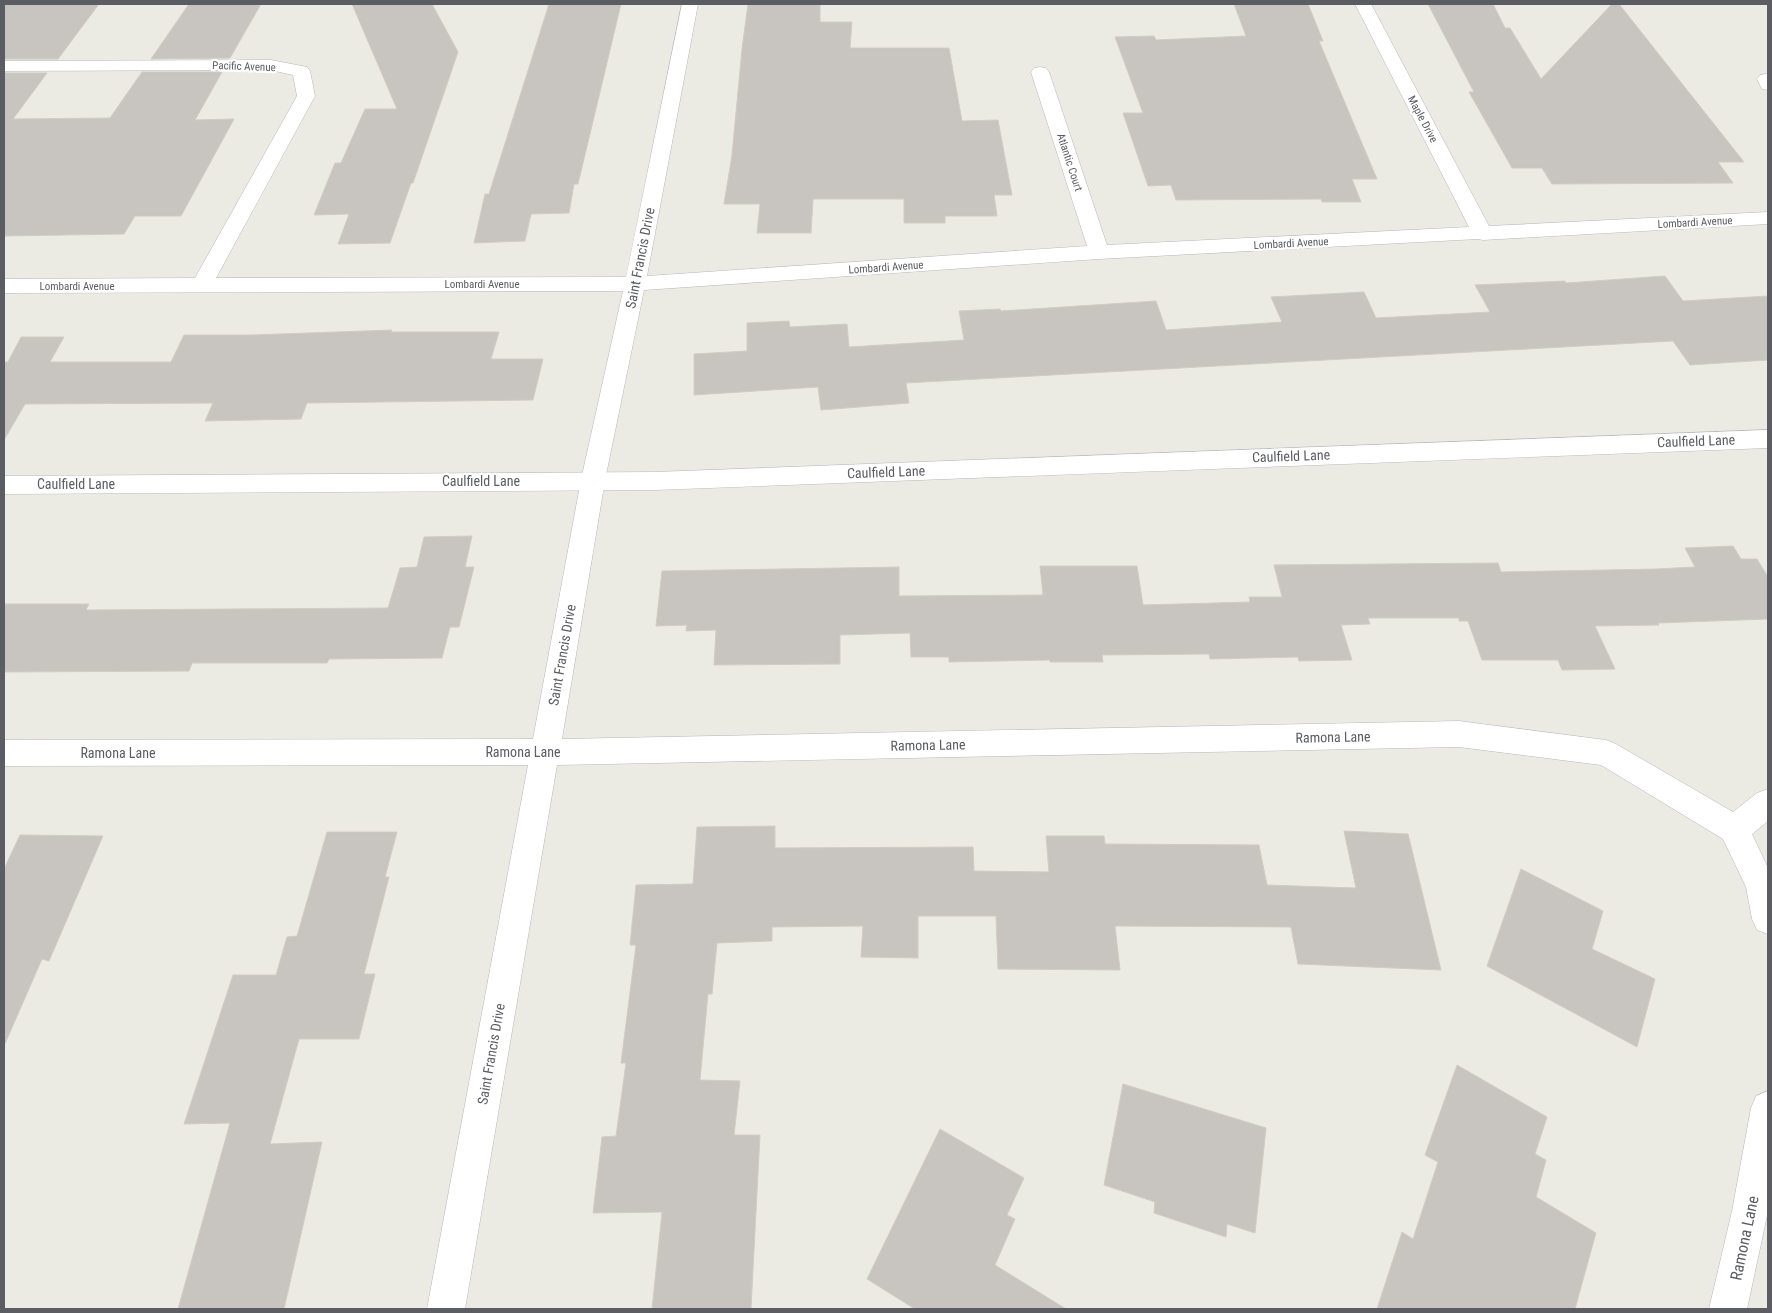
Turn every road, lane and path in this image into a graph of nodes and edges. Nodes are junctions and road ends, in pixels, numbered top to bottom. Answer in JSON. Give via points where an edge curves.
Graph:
{"nodes":[{"id":1,"x":690,"y":4,"type":"edge"},
{"id":2,"x":1363,"y":4,"type":"edge"},
{"id":3,"x":4,"y":66,"type":"edge"},
{"id":4,"x":1040,"y":72,"type":"dead end"},
{"id":5,"x":1768,"y":218,"type":"edge"},
{"id":6,"x":1484,"y":234,"type":"junction"},
{"id":7,"x":1100,"y":252,"type":"junction"},
{"id":8,"x":636,"y":284,"type":"junction"},
{"id":9,"x":4,"y":286,"type":"edge"},
{"id":10,"x":201,"y":286,"type":"junction"},
{"id":11,"x":1768,"y":439,"type":"edge"},
{"id":12,"x":593,"y":480,"type":"junction"},
{"id":13,"x":4,"y":485,"type":"edge"},
{"id":14,"x":545,"y":752,"type":"junction"},
{"id":15,"x":4,"y":753,"type":"edge"},
{"id":16,"x":1768,"y":804,"type":"edge"},
{"id":17,"x":1734,"y":829,"type":"junction"},
{"id":18,"x":1768,"y":919,"type":"edge"},
{"id":19,"x":1768,"y":1108,"type":"edge"},
{"id":20,"x":446,"y":1309,"type":"edge"},
{"id":21,"x":1728,"y":1309,"type":"edge"}],
"edges":[{"from":1,"to":8,"type":"street","name":"Saint Francis Drive"},
{"from":2,"to":6,"type":"street","name":"Maple Drive"},
{"from":3,"to":10,"type":"street","name":"Pacific Avenue","via":[[270,65],[302,72],[306,96]]},
{"from":4,"to":7,"type":"street","name":"Atlantic Court"},
{"from":5,"to":6,"type":"street","name":"Lombardi Avenue"},
{"from":6,"to":7,"type":"street","name":"Lombardi Avenue"},
{"from":7,"to":8,"type":"street","name":"Lombardi Avenue"},
{"from":8,"to":10,"type":"street","name":"Lombardi Avenue"},
{"from":8,"to":12,"type":"street","name":"Saint Francis Drive"},
{"from":9,"to":10,"type":"street","name":"Lombardi Avenue"},
{"from":11,"to":12,"type":"street","name":"Caulfield Lane","via":[[672,480]]},
{"from":12,"to":13,"type":"street","name":"Caulfield Lane"},
{"from":12,"to":14,"type":"street","name":"Saint Francis Drive"},
{"from":14,"to":15,"type":"street","name":"Ramona Lane"},
{"from":14,"to":17,"type":"street","name":"Ramona Lane","via":[[1459,734],[1606,753]]},
{"from":14,"to":20,"type":"street","name":"Saint Francis Drive"},
{"from":16,"to":17,"type":"street"},
{"from":17,"to":18,"type":"street","via":[[1761,886]]},
{"from":19,"to":21,"type":"street","name":"Ramona Lane"}]}
